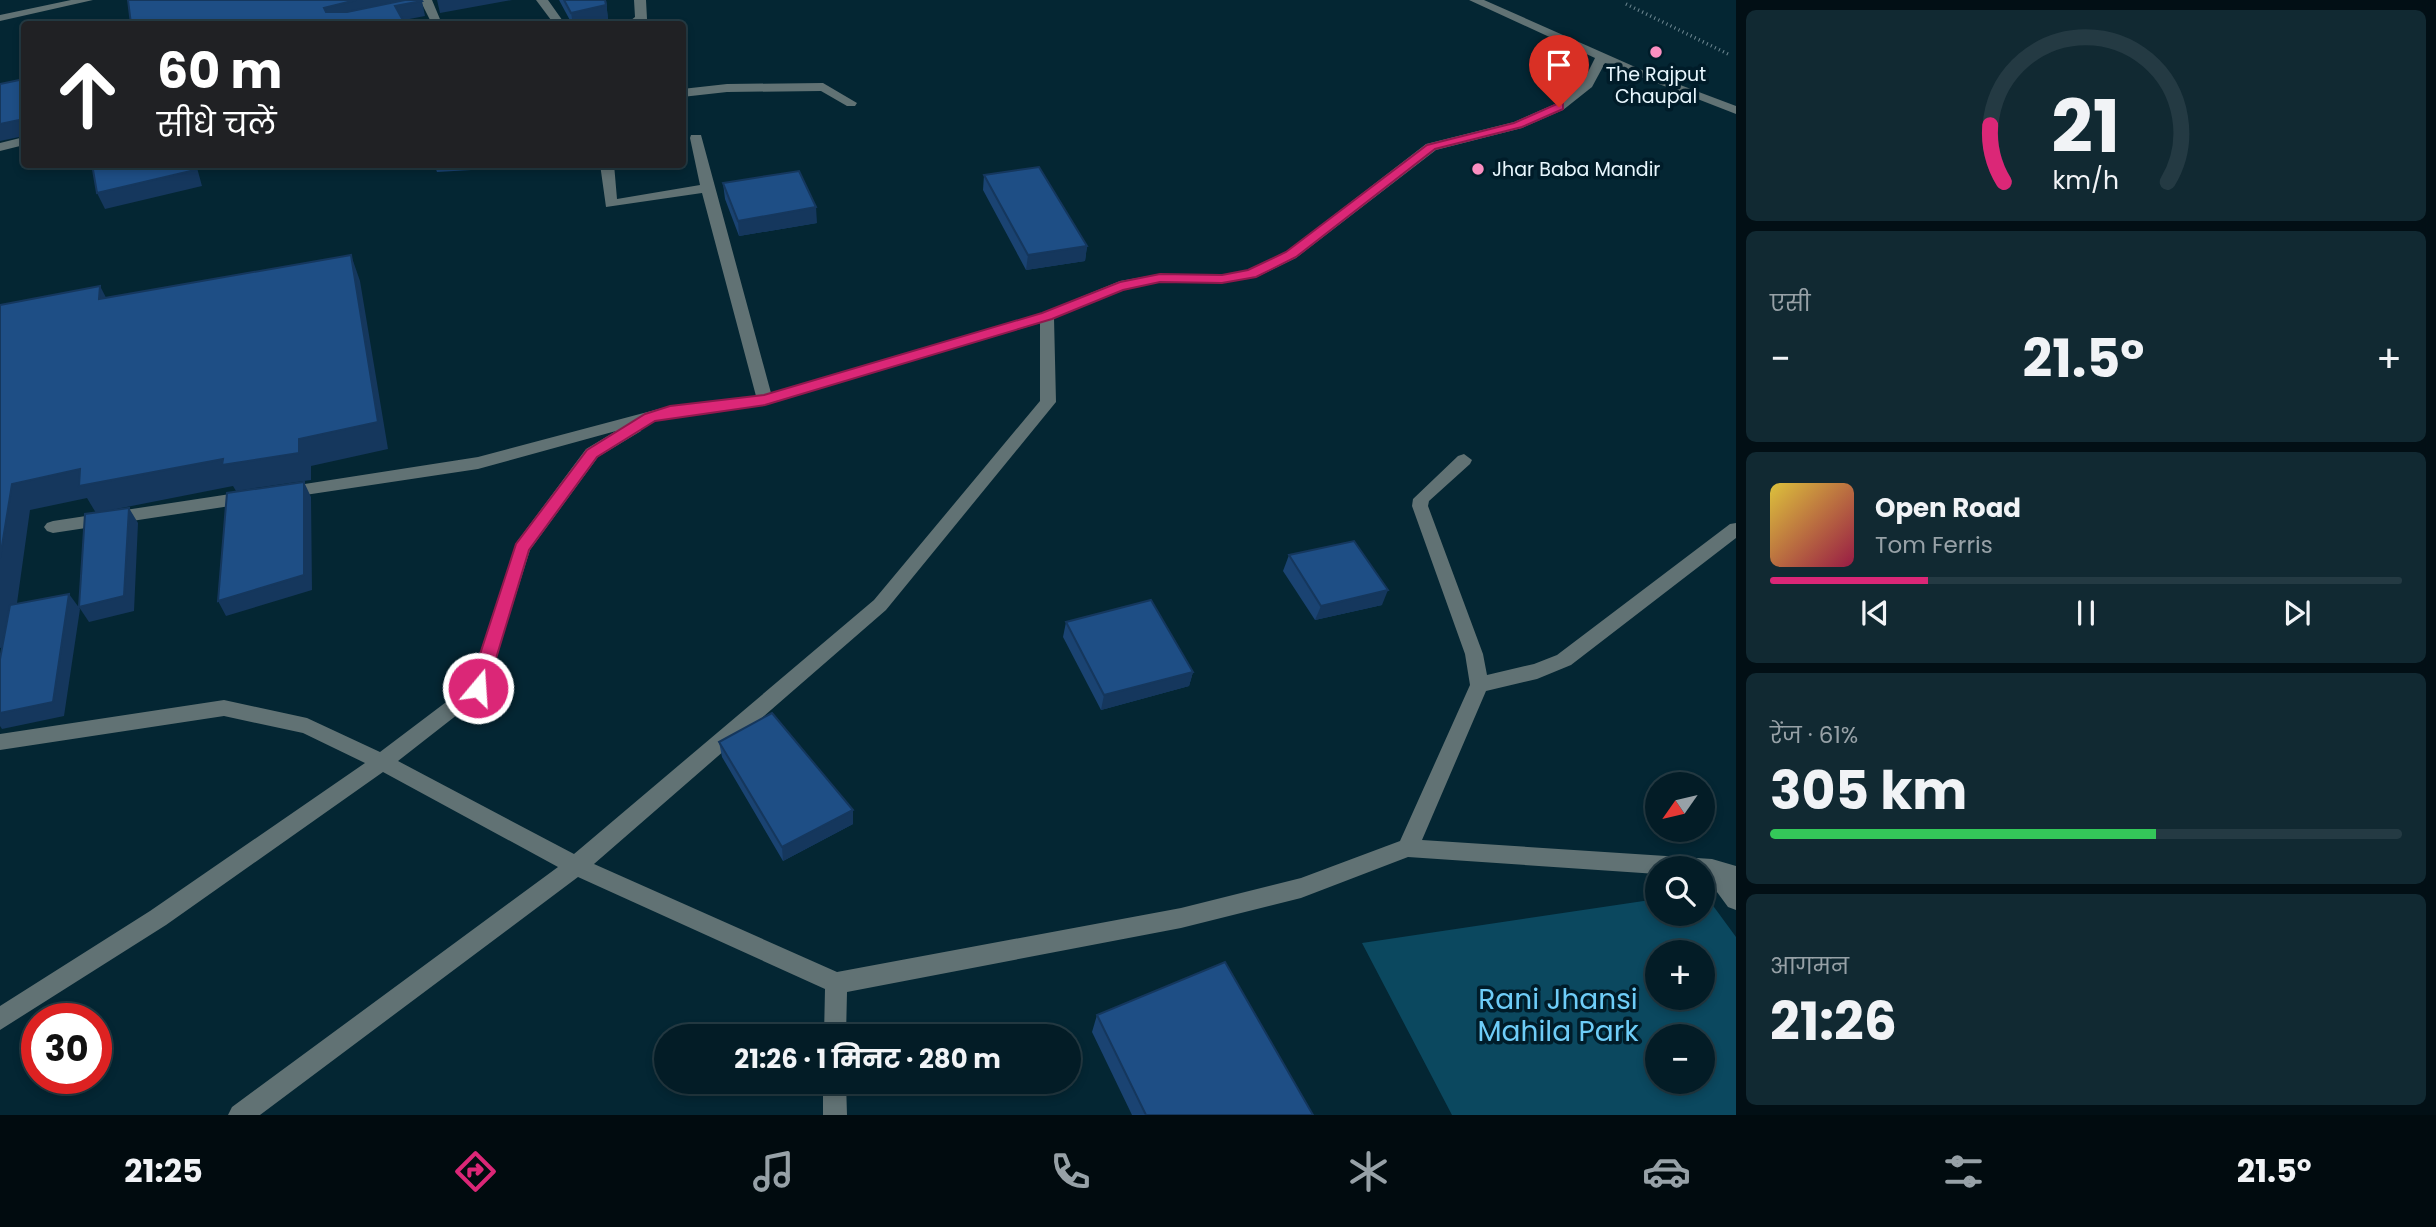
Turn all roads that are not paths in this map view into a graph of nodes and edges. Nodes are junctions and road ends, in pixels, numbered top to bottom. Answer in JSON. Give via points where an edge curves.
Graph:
{"nodes":[{"id":1,"x":87,"y":0,"type":"edge"},
{"id":2,"x":542,"y":0,"type":"edge"},
{"id":3,"x":640,"y":0,"type":"edge"},
{"id":4,"x":1475,"y":0,"type":"edge"},
{"id":5,"x":428,"y":3,"type":"edge"},
{"id":6,"x":415,"y":8,"type":"edge"},
{"id":7,"x":0,"y":18,"type":"edge"},
{"id":8,"x":436,"y":21,"type":"edge"},
{"id":9,"x":558,"y":21,"type":"edge"},
{"id":10,"x":637,"y":21,"type":"edge"},
{"id":11,"x":1602,"y":57,"type":"junction"},
{"id":12,"x":686,"y":93,"type":"edge"},
{"id":13,"x":851,"y":103,"type":"dead end"},
{"id":14,"x":1736,"y":110,"type":"edge"},
{"id":15,"x":696,"y":138,"type":"dead end"},
{"id":16,"x":21,"y":142,"type":"edge"},
{"id":17,"x":0,"y":147,"type":"edge"},
{"id":18,"x":607,"y":168,"type":"edge"},
{"id":19,"x":707,"y":188,"type":"junction"},
{"id":20,"x":1047,"y":316,"type":"junction"},
{"id":21,"x":765,"y":400,"type":"junction"},
{"id":22,"x":650,"y":417,"type":"junction"},
{"id":23,"x":1464,"y":460,"type":"dead end"},
{"id":24,"x":53,"y":527,"type":"dead end"},
{"id":25,"x":1736,"y":529,"type":"edge"},
{"id":26,"x":1479,"y":685,"type":"junction"},
{"id":27,"x":0,"y":742,"type":"edge"},
{"id":28,"x":382,"y":762,"type":"junction"},
{"id":29,"x":1408,"y":848,"type":"junction"},
{"id":30,"x":1645,"y":864,"type":"edge"},
{"id":31,"x":576,"y":866,"type":"junction"},
{"id":32,"x":1715,"y":869,"type":"edge"},
{"id":33,"x":1715,"y":872,"type":"edge"},
{"id":34,"x":1736,"y":876,"type":"edge"},
{"id":35,"x":1736,"y":900,"type":"edge"},
{"id":36,"x":836,"y":983,"type":"junction"},
{"id":37,"x":0,"y":1019,"type":"edge"},
{"id":38,"x":835,"y":1024,"type":"edge"},
{"id":39,"x":835,"y":1094,"type":"edge"},
{"id":40,"x":240,"y":1115,"type":"edge"},
{"id":41,"x":835,"y":1115,"type":"edge"}],
"edges":[{"from":1,"to":7,"type":"street"},
{"from":2,"to":9,"type":"street"},
{"from":3,"to":10,"type":"street","via":[[641,19]]},
{"from":4,"to":11,"type":"street"},
{"from":5,"to":6,"type":"street"},
{"from":5,"to":8,"type":"street"},
{"from":11,"to":14,"type":"street"},
{"from":11,"to":20,"type":"street","via":[[1588,84],[1559,107],[1518,125],[1431,147],[1273,265],[1222,279],[1160,278],[1120,286]]},
{"from":12,"to":13,"type":"street","via":[[823,86]]},
{"from":15,"to":19,"type":"street"},
{"from":16,"to":17,"type":"street"},
{"from":18,"to":19,"type":"street","via":[[611,204]]},
{"from":19,"to":21,"type":"street"},
{"from":20,"to":21,"type":"street"},
{"from":20,"to":31,"type":"street","via":[[1048,402],[880,605]]},
{"from":21,"to":22,"type":"street"},
{"from":22,"to":24,"type":"street","via":[[478,463]]},
{"from":22,"to":28,"type":"street","via":[[592,453],[522,548],[478,688]]},
{"from":23,"to":26,"type":"street","via":[[1421,499],[1420,506],[1474,654]]},
{"from":25,"to":26,"type":"street","via":[[1564,660]]},
{"from":26,"to":29,"type":"street"},
{"from":27,"to":28,"type":"street","via":[[224,708],[307,726]]},
{"from":28,"to":31,"type":"street"},
{"from":28,"to":37,"type":"street","via":[[158,918]]},
{"from":29,"to":30,"type":"street"},
{"from":29,"to":36,"type":"street","via":[[1301,888],[1181,918]]},
{"from":31,"to":36,"type":"street"},
{"from":31,"to":40,"type":"street"},
{"from":32,"to":34,"type":"street"},
{"from":33,"to":35,"type":"street"},
{"from":36,"to":38,"type":"street"},
{"from":39,"to":41,"type":"street"}]}
